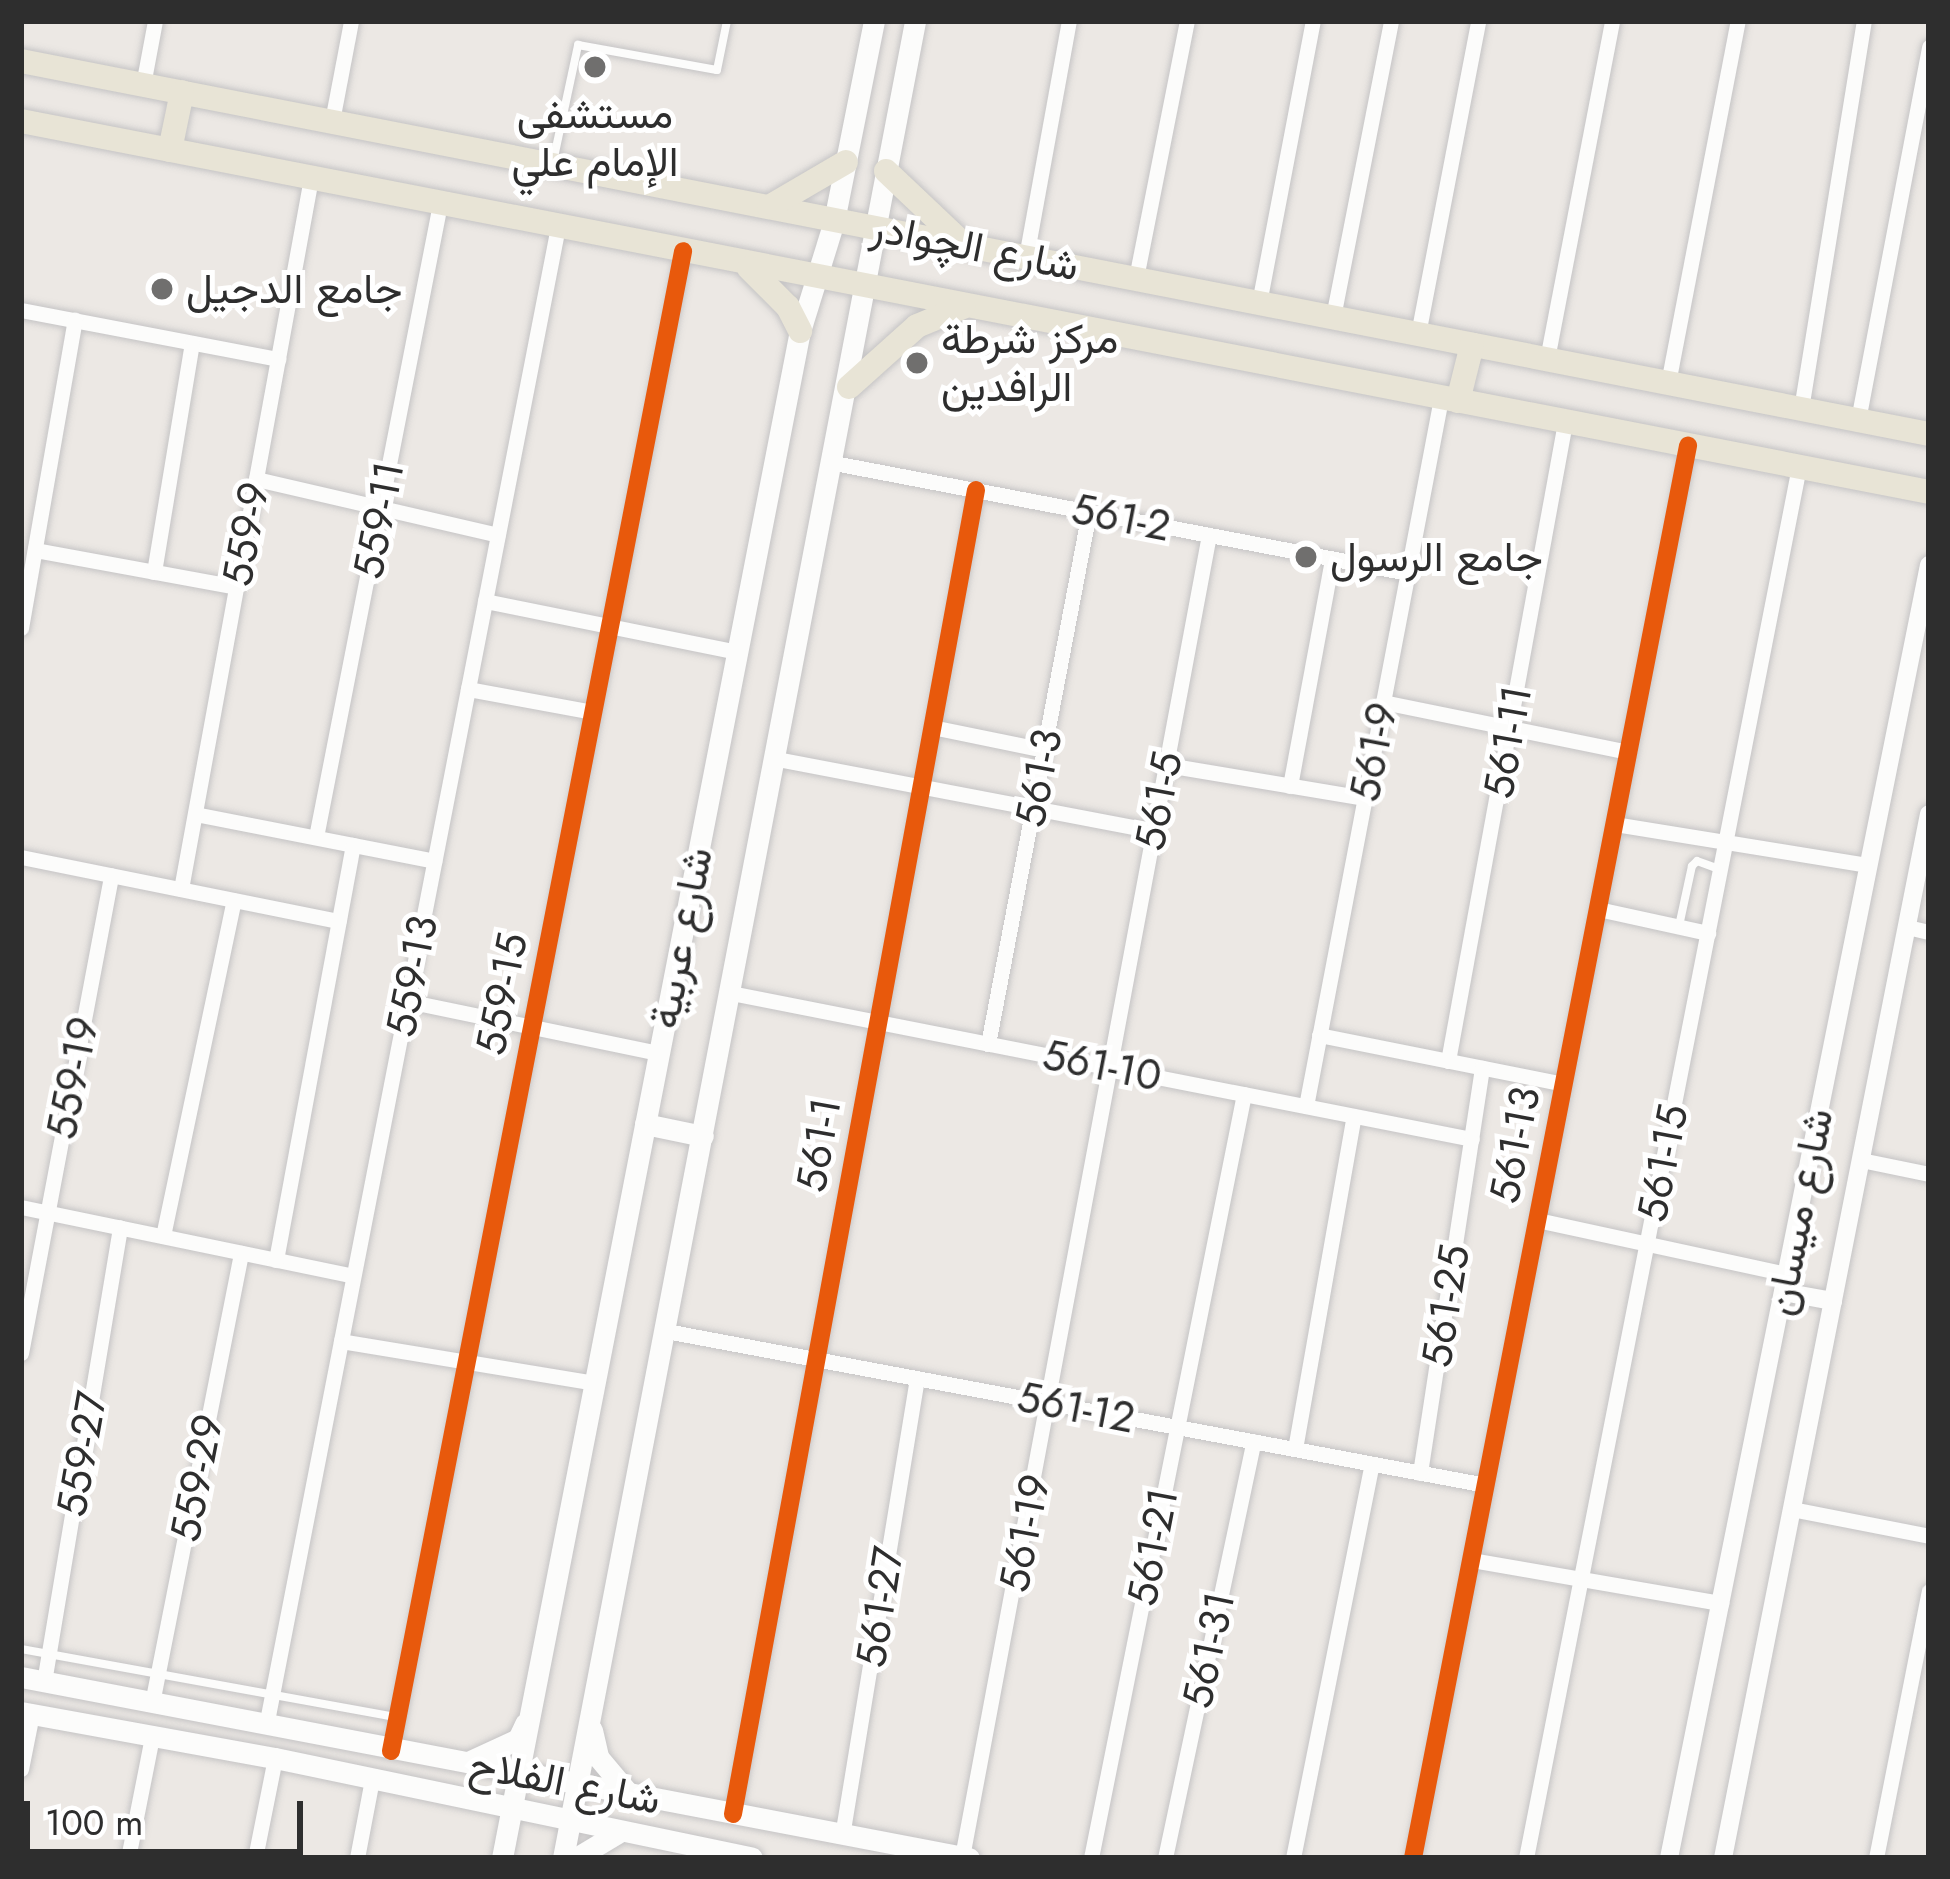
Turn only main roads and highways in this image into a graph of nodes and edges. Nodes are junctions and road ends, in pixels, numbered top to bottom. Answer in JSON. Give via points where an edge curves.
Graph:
{"nodes":[{"id":1,"x":874,"y":21,"type":"edge"},
{"id":2,"x":915,"y":21,"type":"edge"},
{"id":3,"x":21,"y":61,"type":"edge"},
{"id":4,"x":182,"y":92,"type":"junction"},
{"id":5,"x":21,"y":122,"type":"edge"},
{"id":6,"x":170,"y":151,"type":"junction"},
{"id":7,"x":846,"y":162,"type":"junction"},
{"id":8,"x":886,"y":171,"type":"junction"},
{"id":9,"x":769,"y":206,"type":"junction"},
{"id":10,"x":834,"y":221,"type":"junction"},
{"id":11,"x":875,"y":225,"type":"junction"},
{"id":12,"x":966,"y":245,"type":"junction"},
{"id":13,"x":742,"y":263,"type":"junction"},
{"id":14,"x":817,"y":279,"type":"junction"},
{"id":15,"x":864,"y":284,"type":"junction"},
{"id":16,"x":966,"y":307,"type":"junction"},
{"id":17,"x":800,"y":331,"type":"junction"},
{"id":18,"x":1472,"y":344,"type":"junction"},
{"id":19,"x":849,"y":387,"type":"junction"},
{"id":20,"x":1450,"y":400,"type":"junction"},
{"id":21,"x":1929,"y":434,"type":"edge"},
{"id":22,"x":1929,"y":492,"type":"edge"},
{"id":23,"x":645,"y":1124,"type":"junction"},
{"id":24,"x":704,"y":1136,"type":"junction"},
{"id":25,"x":32,"y":1680,"type":"edge"},
{"id":26,"x":27,"y":1713,"type":"edge"},
{"id":27,"x":530,"y":1713,"type":"junction"},
{"id":28,"x":590,"y":1720,"type":"junction"},
{"id":29,"x":465,"y":1763,"type":"junction"},
{"id":30,"x":519,"y":1772,"type":"junction"},
{"id":31,"x":578,"y":1784,"type":"junction"},
{"id":32,"x":630,"y":1794,"type":"junction"},
{"id":33,"x":468,"y":1798,"type":"junction"},
{"id":34,"x":512,"y":1808,"type":"junction"},
{"id":35,"x":571,"y":1820,"type":"junction"},
{"id":36,"x":621,"y":1831,"type":"junction"},
{"id":37,"x":965,"y":1857,"type":"edge"},
{"id":38,"x":501,"y":1858,"type":"edge"},
{"id":39,"x":563,"y":1858,"type":"edge"},
{"id":40,"x":576,"y":1858,"type":"edge"},
{"id":41,"x":752,"y":1858,"type":"edge"}],
"edges":[{"from":1,"to":7,"type":"main road","name":"شارع عربية"},
{"from":2,"to":8,"type":"main road","name":"شارع عربية"},
{"from":3,"to":4,"type":"main road","name":"شارع الچوادر"},
{"from":4,"to":6,"type":"main road"},
{"from":4,"to":9,"type":"main road","name":"شارع الچوادر"},
{"from":5,"to":6,"type":"main road","name":"شارع الچوادر"},
{"from":6,"to":13,"type":"main road","name":"شارع الچوادر"},
{"from":7,"to":9,"type":"main road"},
{"from":7,"to":10,"type":"main road","name":"شارع عربية"},
{"from":8,"to":11,"type":"main road","name":"شارع عربية"},
{"from":8,"to":12,"type":"main road"},
{"from":9,"to":10,"type":"main road","name":"شارع الچوادر"},
{"from":10,"to":11,"type":"main road","name":"شارع الچوادر"},
{"from":10,"to":14,"type":"main road","name":"شارع عربية"},
{"from":11,"to":12,"type":"main road","name":"شارع الچوادر"},
{"from":11,"to":15,"type":"main road","name":"شارع عربية"},
{"from":12,"to":18,"type":"main road","name":"شارع الچوادر"},
{"from":13,"to":14,"type":"main road","name":"شارع الچوادر"},
{"from":13,"to":17,"type":"main road","via":[[766,281]]},
{"from":14,"to":15,"type":"main road","name":"شارع الچوادر"},
{"from":14,"to":17,"type":"main road","name":"شارع عربية"},
{"from":15,"to":16,"type":"main road","name":"شارع الچوادر"},
{"from":15,"to":19,"type":"main road","name":"شارع عربية"},
{"from":16,"to":19,"type":"main road","via":[[916,326]]},
{"from":16,"to":20,"type":"main road","name":"شارع الچوادر"},
{"from":17,"to":23,"type":"main road","name":"شارع عربية"},
{"from":18,"to":20,"type":"main road"},
{"from":18,"to":21,"type":"main road","name":"شارع الچوادر"},
{"from":19,"to":24,"type":"main road","name":"شارع عربية"},
{"from":20,"to":22,"type":"main road","name":"شارع الچوادر"},
{"from":23,"to":24,"type":"main road"},
{"from":23,"to":27,"type":"main road","name":"شارع عربية"},
{"from":24,"to":28,"type":"main road","name":"شارع عربية"},
{"from":25,"to":29,"type":"main road","name":"شارع الفلاح"},
{"from":26,"to":33,"type":"main road","name":"شارع الفلاح"},
{"from":27,"to":29,"type":"main road","via":[[518,1738]]},
{"from":27,"to":30,"type":"main road","name":"شارع عربية"},
{"from":28,"to":31,"type":"main road","name":"شارع عربية"},
{"from":28,"to":32,"type":"main road","via":[[598,1757]]},
{"from":29,"to":30,"type":"main road","name":"شارع الفلاح"},
{"from":30,"to":31,"type":"main road","name":"شارع الفلاح"},
{"from":30,"to":34,"type":"main road","name":"شارع عربية"},
{"from":31,"to":32,"type":"main road","name":"شارع الفلاح"},
{"from":31,"to":35,"type":"main road","name":"شارع عربية"},
{"from":32,"to":37,"type":"main road","name":"شارع الفلاح"},
{"from":33,"to":34,"type":"main road","name":"شارع الفلاح"},
{"from":33,"to":38,"type":"main road","via":[[488,1817]]},
{"from":34,"to":35,"type":"main road","name":"شارع الفلاح"},
{"from":34,"to":38,"type":"main road","name":"شارع عربية"},
{"from":35,"to":36,"type":"main road","name":"شارع الفلاح"},
{"from":35,"to":39,"type":"main road","name":"شارع عربية"},
{"from":36,"to":40,"type":"main road"},
{"from":36,"to":41,"type":"main road","name":"شارع الفلاح"}]}
